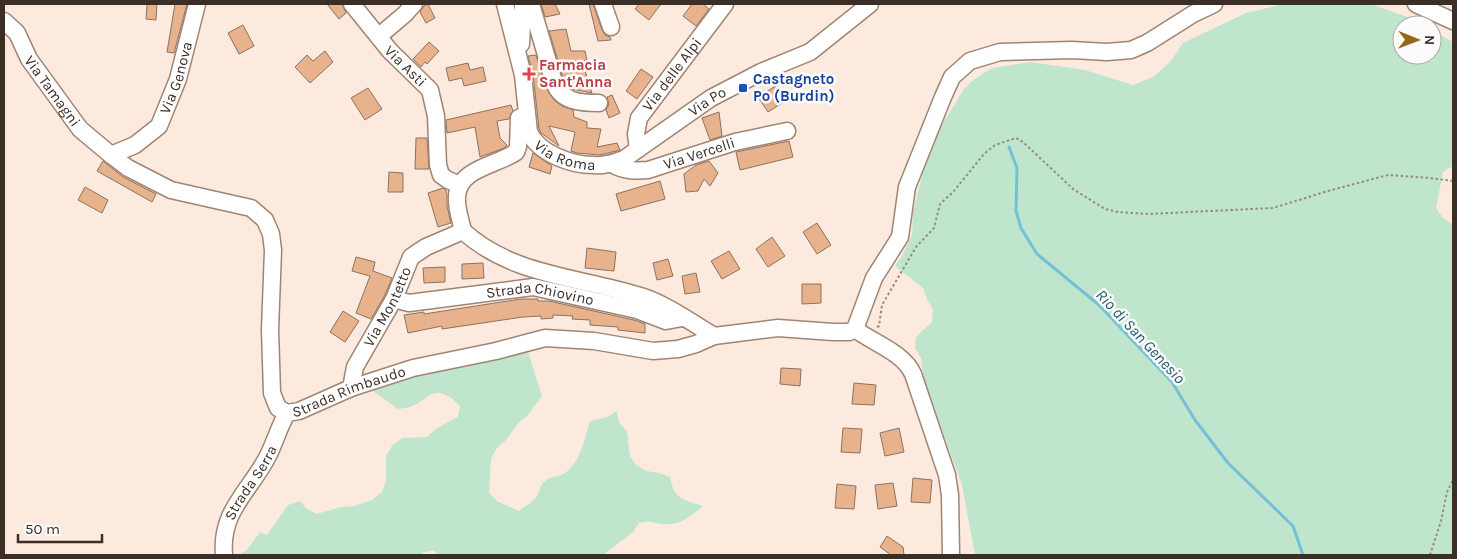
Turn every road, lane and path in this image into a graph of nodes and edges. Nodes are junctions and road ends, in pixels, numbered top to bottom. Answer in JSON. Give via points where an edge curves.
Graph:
{"nodes":[{"id":1,"x":197,"y":4,"type":"edge"},
{"id":2,"x":352,"y":4,"type":"edge"},
{"id":3,"x":414,"y":4,"type":"edge"},
{"id":4,"x":505,"y":4,"type":"edge"},
{"id":5,"x":523,"y":4,"type":"edge"},
{"id":6,"x":532,"y":4,"type":"edge"},
{"id":7,"x":603,"y":4,"type":"edge"},
{"id":8,"x":725,"y":4,"type":"edge"},
{"id":9,"x":870,"y":4,"type":"edge"},
{"id":10,"x":1214,"y":4,"type":"edge"},
{"id":11,"x":1416,"y":4,"type":"edge"},
{"id":12,"x":4,"y":21,"type":"edge"},
{"id":13,"x":1453,"y":21,"type":"edge"},
{"id":14,"x":611,"y":27,"type":"dead end"},
{"id":15,"x":379,"y":36,"type":"junction"},
{"id":16,"x":519,"y":57,"type":"junction"},
{"id":17,"x":599,"y":103,"type":"dead end"},
{"id":18,"x":527,"y":116,"type":"junction"},
{"id":19,"x":787,"y":131,"type":"dead end"},
{"id":20,"x":638,"y":150,"type":"junction"},
{"id":21,"x":111,"y":155,"type":"junction"},
{"id":22,"x":618,"y":161,"type":"junction"},
{"id":23,"x":1453,"y":181,"type":"edge"},
{"id":24,"x":460,"y":185,"type":"junction"},
{"id":25,"x":463,"y":232,"type":"junction"},
{"id":26,"x":394,"y":299,"type":"junction"},
{"id":27,"x":682,"y":318,"type":"junction"},
{"id":28,"x":859,"y":332,"type":"junction"},
{"id":29,"x":714,"y":336,"type":"junction"},
{"id":30,"x":351,"y":388,"type":"junction"},
{"id":31,"x":287,"y":413,"type":"junction"},
{"id":32,"x":1453,"y":480,"type":"edge"},
{"id":33,"x":224,"y":555,"type":"edge"},
{"id":34,"x":951,"y":555,"type":"edge"},
{"id":35,"x":1430,"y":555,"type":"edge"}],
"edges":[{"from":1,"to":21,"type":"street","name":"Via Genova","via":[[178,79],[159,126],[135,145]]},
{"from":2,"to":15,"type":"street","name":"Via Asti"},
{"from":3,"to":15,"type":"street"},
{"from":4,"to":16,"type":"street"},
{"from":5,"to":16,"type":"street"},
{"from":6,"to":17,"type":"street","via":[[558,92],[570,100]]},
{"from":7,"to":14,"type":"street"},
{"from":8,"to":20,"type":"street","name":"Via delle Alpi","via":[[639,118]]},
{"from":9,"to":20,"type":"street","name":"Via Po","via":[[810,52],[761,72],[711,98]]},
{"from":10,"to":28,"type":"street","via":[[1131,50],[1000,52],[970,61],[952,77],[907,187],[900,237],[874,278]]},
{"from":11,"to":13,"type":"street"},
{"from":12,"to":21,"type":"street","name":"Via Tamagni","via":[[17,34],[28,58],[80,129]]},
{"from":15,"to":24,"type":"street","name":"Via Asti","via":[[430,90],[436,116],[441,175]]},
{"from":16,"to":18,"type":"street","name":"Via Roma"},
{"from":18,"to":22,"type":"street","name":"Via Roma","via":[[529,132],[539,148],[584,165]]},
{"from":18,"to":24,"type":"street","via":[[519,118],[516,152],[468,174]]},
{"from":19,"to":22,"type":"street","name":"Via Vercelli","via":[[735,142],[648,170],[620,168]]},
{"from":20,"to":22,"type":"street","name":"Via Po"},
{"from":21,"to":31,"type":"street","name":"Strada Rimbaudo","via":[[128,168],[171,190],[251,208],[265,220],[273,250],[272,393],[278,408]]},
{"from":23,"to":28,"type":"path","via":[[1388,175],[1273,208],[1148,214],[1118,212],[1105,209],[1073,189],[1016,138],[995,145],[984,154],[940,204],[934,228],[916,247],[882,305],[879,326]]},
{"from":24,"to":25,"type":"street","via":[[457,196]]},
{"from":25,"to":26,"type":"street","name":"Via Montetto","via":[[426,247],[411,257]]},
{"from":25,"to":27,"type":"street","name":"Strada Chiovino","via":[[489,252],[543,273],[638,295],[657,302]]},
{"from":26,"to":27,"type":"street","name":"Strada Chiovino","via":[[409,303],[534,287],[638,310],[666,321]]},
{"from":26,"to":30,"type":"street","name":"Via Montetto","via":[[355,367]]},
{"from":27,"to":29,"type":"street","name":"Strada Chiovino"},
{"from":28,"to":29,"type":"street","name":"Strada Rimbaudo","via":[[778,328]]},
{"from":28,"to":34,"type":"street","via":[[898,356],[913,374],[947,475]]},
{"from":29,"to":30,"type":"street","name":"Strada Rimbaudo","via":[[678,349],[653,351],[594,341],[545,338],[413,368]]},
{"from":30,"to":31,"type":"street","name":"Strada Rimbaudo","via":[[299,411]]},
{"from":31,"to":33,"type":"street","name":"Strada Serra","via":[[268,456],[236,502],[227,522]]},
{"from":32,"to":35,"type":"path"}]}
